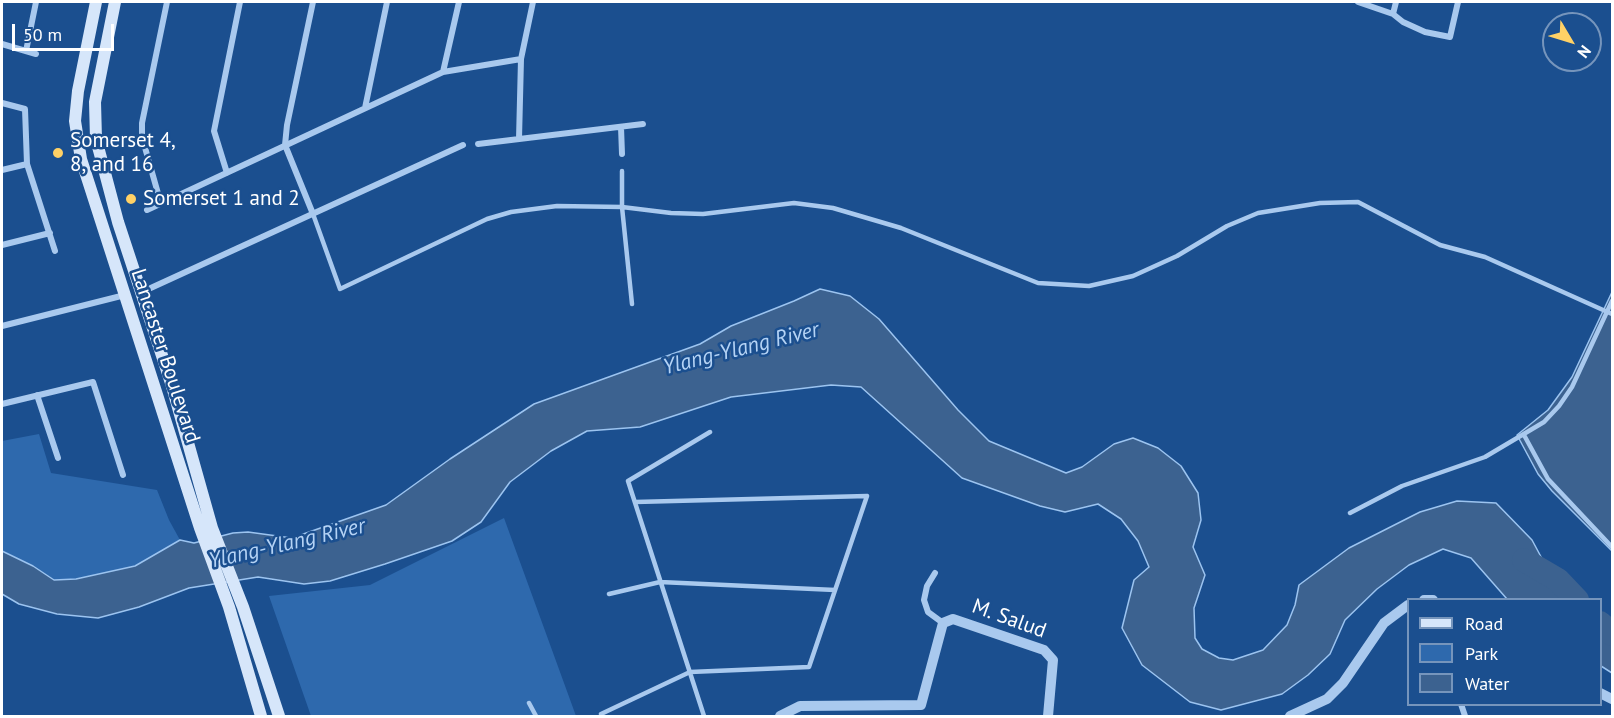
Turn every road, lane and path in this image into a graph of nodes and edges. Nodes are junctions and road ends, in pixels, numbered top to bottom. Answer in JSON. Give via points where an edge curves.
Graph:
{"nodes":[{"id":1,"x":36,"y":2,"type":"edge"},
{"id":2,"x":96,"y":2,"type":"edge"},
{"id":3,"x":115,"y":2,"type":"edge"},
{"id":4,"x":167,"y":2,"type":"edge"},
{"id":5,"x":240,"y":2,"type":"edge"},
{"id":6,"x":313,"y":2,"type":"edge"},
{"id":7,"x":387,"y":2,"type":"edge"},
{"id":8,"x":459,"y":2,"type":"edge"},
{"id":9,"x":533,"y":2,"type":"edge"},
{"id":10,"x":1358,"y":2,"type":"edge"},
{"id":11,"x":1396,"y":2,"type":"edge"},
{"id":12,"x":1458,"y":2,"type":"edge"},
{"id":13,"x":1394,"y":14,"type":"junction"},
{"id":14,"x":2,"y":44,"type":"edge"},
{"id":15,"x":26,"y":51,"type":"junction"},
{"id":16,"x":36,"y":54,"type":"dead end"},
{"id":17,"x":521,"y":59,"type":"junction"},
{"id":18,"x":443,"y":72,"type":"junction"},
{"id":19,"x":2,"y":103,"type":"edge"},
{"id":20,"x":364,"y":108,"type":"junction"},
{"id":21,"x":644,"y":124,"type":"dead end"},
{"id":22,"x":621,"y":127,"type":"junction"},
{"id":23,"x":519,"y":139,"type":"junction"},
{"id":24,"x":478,"y":144,"type":"dead end"},
{"id":25,"x":285,"y":145,"type":"junction"},
{"id":26,"x":463,"y":145,"type":"dead end"},
{"id":27,"x":622,"y":154,"type":"dead end"},
{"id":28,"x":27,"y":164,"type":"junction"},
{"id":29,"x":2,"y":170,"type":"edge"},
{"id":30,"x":622,"y":171,"type":"dead end"},
{"id":31,"x":227,"y":173,"type":"junction"},
{"id":32,"x":161,"y":204,"type":"junction"},
{"id":33,"x":622,"y":207,"type":"junction"},
{"id":34,"x":147,"y":210,"type":"dead end"},
{"id":35,"x":313,"y":214,"type":"junction"},
{"id":36,"x":50,"y":232,"type":"junction"},
{"id":37,"x":2,"y":245,"type":"edge"},
{"id":38,"x":55,"y":251,"type":"dead end"},
{"id":39,"x":142,"y":292,"type":"junction"},
{"id":40,"x":125,"y":295,"type":"junction"},
{"id":41,"x":1612,"y":301,"type":"edge"},
{"id":42,"x":632,"y":304,"type":"dead end"},
{"id":43,"x":1610,"y":313,"type":"edge"},
{"id":44,"x":2,"y":326,"type":"edge"},
{"id":45,"x":153,"y":327,"type":"junction"},
{"id":46,"x":137,"y":333,"type":"junction"},
{"id":47,"x":37,"y":395,"type":"junction"},
{"id":48,"x":2,"y":404,"type":"edge"},
{"id":49,"x":710,"y":432,"type":"dead end"},
{"id":50,"x":1524,"y":435,"type":"junction"},
{"id":51,"x":58,"y":458,"type":"dead end"},
{"id":52,"x":123,"y":475,"type":"dead end"},
{"id":53,"x":634,"y":502,"type":"junction"},
{"id":54,"x":1350,"y":513,"type":"dead end"},
{"id":55,"x":206,"y":528,"type":"junction"},
{"id":56,"x":1612,"y":547,"type":"edge"},
{"id":57,"x":935,"y":573,"type":"dead end"},
{"id":58,"x":660,"y":582,"type":"junction"},
{"id":59,"x":835,"y":590,"type":"junction"},
{"id":60,"x":609,"y":594,"type":"dead end"},
{"id":61,"x":1407,"y":606,"type":"edge"},
{"id":62,"x":943,"y":623,"type":"junction"},
{"id":63,"x":690,"y":672,"type":"junction"},
{"id":64,"x":529,"y":703,"type":"dead end"},
{"id":65,"x":601,"y":714,"type":"dead end"},
{"id":66,"x":261,"y":717,"type":"edge"},
{"id":67,"x":279,"y":717,"type":"edge"},
{"id":68,"x":536,"y":717,"type":"edge"},
{"id":69,"x":704,"y":717,"type":"edge"},
{"id":70,"x":779,"y":717,"type":"edge"},
{"id":71,"x":1048,"y":717,"type":"edge"},
{"id":72,"x":1290,"y":717,"type":"edge"}],
"edges":[{"from":1,"to":15,"type":"street"},
{"from":2,"to":40,"type":"main road","name":"Lancaster Boulevard","via":[[75,121],[81,159]]},
{"from":3,"to":39,"type":"main road","name":"Lancaster Boulevard","via":[[95,102],[96,139]]},
{"from":4,"to":32,"type":"street","via":[[142,123],[142,137]]},
{"from":5,"to":31,"type":"street","via":[[214,131]]},
{"from":6,"to":25,"type":"street"},
{"from":7,"to":20,"type":"street"},
{"from":8,"to":18,"type":"street"},
{"from":9,"to":17,"type":"street"},
{"from":10,"to":13,"type":"street"},
{"from":11,"to":13,"type":"street"},
{"from":12,"to":13,"type":"street","via":[[1450,37],[1425,32]]},
{"from":14,"to":15,"type":"street"},
{"from":15,"to":16,"type":"street"},
{"from":17,"to":18,"type":"street"},
{"from":17,"to":23,"type":"street"},
{"from":18,"to":20,"type":"street"},
{"from":19,"to":28,"type":"street","via":[[26,109]]},
{"from":20,"to":25,"type":"street"},
{"from":21,"to":22,"type":"street"},
{"from":22,"to":23,"type":"street"},
{"from":22,"to":27,"type":"street"},
{"from":23,"to":24,"type":"street"},
{"from":25,"to":31,"type":"street"},
{"from":25,"to":35,"type":"street"},
{"from":26,"to":35,"type":"street"},
{"from":28,"to":29,"type":"street"},
{"from":28,"to":36,"type":"street"},
{"from":30,"to":33,"type":"lane"},
{"from":31,"to":32,"type":"street"},
{"from":32,"to":34,"type":"street"},
{"from":33,"to":35,"type":"lane","via":[[557,206],[495,216],[340,289]]},
{"from":33,"to":42,"type":"lane"},
{"from":33,"to":43,"type":"lane","via":[[704,214],[794,203],[833,208],[901,228],[1038,283],[1089,286],[1133,276],[1258,213],[1320,203],[1358,202],[1440,245],[1485,257]]},
{"from":35,"to":39,"type":"street"},
{"from":36,"to":37,"type":"street"},
{"from":36,"to":38,"type":"street"},
{"from":39,"to":45,"type":"main road","name":"Lancaster Boulevard"},
{"from":40,"to":44,"type":"street"},
{"from":40,"to":46,"type":"main road","name":"Lancaster Boulevard"},
{"from":41,"to":43,"type":"lane"},
{"from":43,"to":50,"type":"lane","via":[[1566,397],[1544,422]]},
{"from":45,"to":46,"type":"main road"},
{"from":45,"to":55,"type":"main road","name":"Lancaster Boulevard"},
{"from":46,"to":55,"type":"main road","name":"Lancaster Boulevard"},
{"from":47,"to":48,"type":"street"},
{"from":47,"to":51,"type":"street"},
{"from":47,"to":52,"type":"street","via":[[93,382]]},
{"from":49,"to":53,"type":"lane","via":[[628,481]]},
{"from":50,"to":54,"type":"lane","via":[[1478,461],[1402,486]]},
{"from":50,"to":56,"type":"lane","via":[[1548,479]]},
{"from":53,"to":58,"type":"lane"},
{"from":53,"to":59,"type":"lane","via":[[867,496]]},
{"from":55,"to":66,"type":"main road","name":"Lancaster Boulevard"},
{"from":55,"to":67,"type":"main road","name":"Lancaster Boulevard","via":[[243,607]]},
{"from":57,"to":62,"type":"street","via":[[924,600],[928,612]]},
{"from":58,"to":59,"type":"lane"},
{"from":58,"to":60,"type":"lane"},
{"from":58,"to":63,"type":"lane"},
{"from":59,"to":63,"type":"lane","via":[[809,667]]},
{"from":61,"to":72,"type":"street","via":[[1384,623],[1327,699]]},
{"from":62,"to":70,"type":"street","name":"M. Salud","via":[[921,705],[800,706]]},
{"from":62,"to":71,"type":"street","name":"M. Salud","via":[[953,620],[1044,650],[1053,660]]},
{"from":63,"to":65,"type":"lane"},
{"from":63,"to":69,"type":"lane"},
{"from":64,"to":68,"type":"lane"}]}
